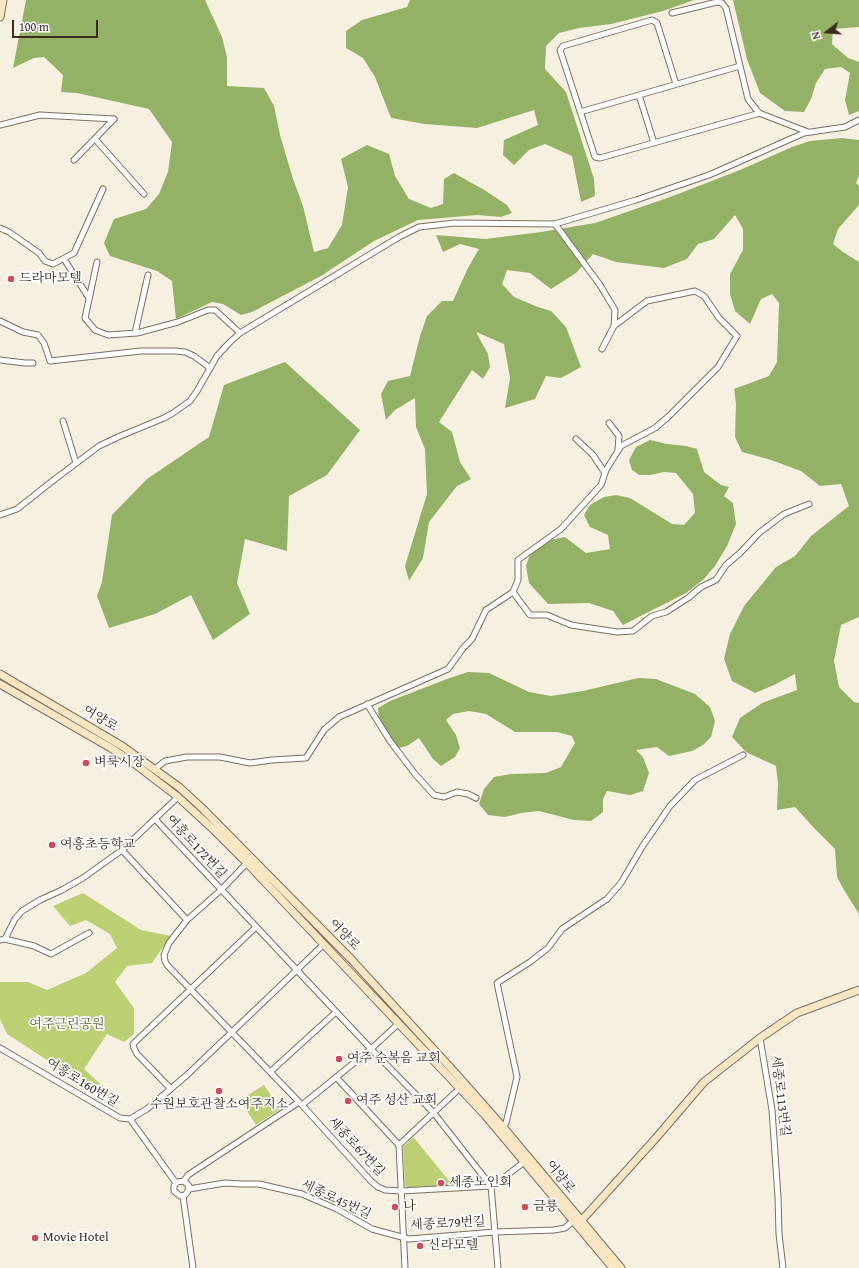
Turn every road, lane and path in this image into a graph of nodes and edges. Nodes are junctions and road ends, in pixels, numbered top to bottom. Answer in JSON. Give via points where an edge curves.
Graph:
{"nodes":[{"id":1,"x":3,"y":0,"type":"edge"},
{"id":2,"x":672,"y":13,"type":"dead end"},
{"id":3,"x":0,"y":17,"type":"edge"},
{"id":4,"x":740,"y":66,"type":"junction"},
{"id":5,"x":676,"y":84,"type":"junction"},
{"id":6,"x":639,"y":95,"type":"junction"},
{"id":7,"x":580,"y":112,"type":"junction"},
{"id":8,"x":760,"y":113,"type":"junction"},
{"id":9,"x":859,"y":120,"type":"edge"},
{"id":10,"x":0,"y":125,"type":"edge"},
{"id":11,"x":809,"y":132,"type":"junction"},
{"id":12,"x":95,"y":139,"type":"junction"},
{"id":13,"x":654,"y":143,"type":"junction"},
{"id":14,"x":74,"y":160,"type":"dead end"},
{"id":15,"x":103,"y":188,"type":"dead end"},
{"id":16,"x":144,"y":194,"type":"dead end"},
{"id":17,"x":555,"y":224,"type":"junction"},
{"id":18,"x":0,"y":228,"type":"edge"},
{"id":19,"x":64,"y":260,"type":"junction"},
{"id":20,"x":97,"y":262,"type":"dead end"},
{"id":21,"x":148,"y":275,"type":"dead end"},
{"id":22,"x":89,"y":298,"type":"junction"},
{"id":23,"x":0,"y":321,"type":"edge"},
{"id":24,"x":614,"y":326,"type":"junction"},
{"id":25,"x":135,"y":333,"type":"junction"},
{"id":26,"x":240,"y":333,"type":"junction"},
{"id":27,"x":602,"y":349,"type":"dead end"},
{"id":28,"x":0,"y":360,"type":"edge"},
{"id":29,"x":33,"y":363,"type":"dead end"},
{"id":30,"x":210,"y":368,"type":"junction"},
{"id":31,"x":63,"y":421,"type":"dead end"},
{"id":32,"x":609,"y":423,"type":"dead end"},
{"id":33,"x":576,"y":439,"type":"dead end"},
{"id":34,"x":618,"y":452,"type":"junction"},
{"id":35,"x":76,"y":463,"type":"junction"},
{"id":36,"x":605,"y":473,"type":"junction"},
{"id":37,"x":809,"y":504,"type":"dead end"},
{"id":38,"x":0,"y":515,"type":"edge"},
{"id":39,"x":513,"y":592,"type":"junction"},
{"id":40,"x":0,"y":674,"type":"edge"},
{"id":41,"x":0,"y":684,"type":"edge"},
{"id":42,"x":367,"y":704,"type":"junction"},
{"id":43,"x":743,"y":755,"type":"dead end"},
{"id":44,"x":153,"y":772,"type":"junction"},
{"id":45,"x":178,"y":797,"type":"junction"},
{"id":46,"x":476,"y":798,"type":"dead end"},
{"id":47,"x":154,"y":819,"type":"junction"},
{"id":48,"x":122,"y":850,"type":"junction"},
{"id":49,"x":247,"y":862,"type":"junction"},
{"id":50,"x":221,"y":890,"type":"junction"},
{"id":51,"x":187,"y":920,"type":"junction"},
{"id":52,"x":256,"y":927,"type":"junction"},
{"id":53,"x":90,"y":933,"type":"dead end"},
{"id":54,"x":330,"y":938,"type":"junction"},
{"id":55,"x":2,"y":939,"type":"edge"},
{"id":56,"x":324,"y":944,"type":"junction"},
{"id":57,"x":297,"y":970,"type":"junction"},
{"id":58,"x":190,"y":989,"type":"junction"},
{"id":59,"x":859,"y":990,"type":"edge"},
{"id":60,"x":336,"y":1012,"type":"junction"},
{"id":61,"x":398,"y":1024,"type":"junction"},
{"id":62,"x":232,"y":1032,"type":"junction"},
{"id":63,"x":760,"y":1038,"type":"junction"},
{"id":64,"x":0,"y":1048,"type":"edge"},
{"id":65,"x":371,"y":1049,"type":"junction"},
{"id":66,"x":270,"y":1072,"type":"junction"},
{"id":67,"x":336,"y":1077,"type":"junction"},
{"id":68,"x":460,"y":1088,"type":"junction"},
{"id":69,"x":171,"y":1089,"type":"junction"},
{"id":70,"x":301,"y":1104,"type":"junction"},
{"id":71,"x":433,"y":1112,"type":"junction"},
{"id":72,"x":130,"y":1119,"type":"junction"},
{"id":73,"x":501,"y":1129,"type":"junction"},
{"id":74,"x":399,"y":1145,"type":"junction"},
{"id":75,"x":524,"y":1162,"type":"junction"},
{"id":76,"x":184,"y":1181,"type":"junction"},
{"id":77,"x":176,"y":1183,"type":"junction"},
{"id":78,"x":491,"y":1186,"type":"junction"},
{"id":79,"x":189,"y":1189,"type":"junction"},
{"id":80,"x":401,"y":1190,"type":"junction"},
{"id":81,"x":183,"y":1196,"type":"junction"},
{"id":82,"x":577,"y":1221,"type":"junction"},
{"id":83,"x":495,"y":1232,"type":"junction"},
{"id":84,"x":403,"y":1237,"type":"junction"},
{"id":85,"x":193,"y":1268,"type":"edge"},
{"id":86,"x":405,"y":1268,"type":"edge"},
{"id":87,"x":498,"y":1268,"type":"edge"},
{"id":88,"x":613,"y":1268,"type":"edge"},
{"id":89,"x":621,"y":1268,"type":"edge"},
{"id":90,"x":783,"y":1268,"type":"edge"}],
"edges":[{"from":1,"to":3,"type":"street"},
{"from":2,"to":4,"type":"street","via":[[722,3],[726,8]]},
{"from":4,"to":5,"type":"street"},
{"from":4,"to":8,"type":"street","via":[[748,99]]},
{"from":5,"to":6,"type":"street"},
{"from":5,"to":7,"type":"street","via":[[657,23],[652,20],[563,46],[560,50]]},
{"from":6,"to":7,"type":"street"},
{"from":6,"to":13,"type":"street"},
{"from":7,"to":13,"type":"street","via":[[595,157],[600,158]]},
{"from":8,"to":11,"type":"street"},
{"from":8,"to":13,"type":"street"},
{"from":9,"to":11,"type":"street","via":[[845,127]]},
{"from":10,"to":12,"type":"street","via":[[40,115],[114,120]]},
{"from":11,"to":17,"type":"street","via":[[709,175]]},
{"from":12,"to":14,"type":"street"},
{"from":12,"to":16,"type":"street"},
{"from":15,"to":19,"type":"street","via":[[74,253]]},
{"from":17,"to":24,"type":"street","via":[[600,285],[615,310]]},
{"from":17,"to":26,"type":"street","via":[[455,223],[419,227]]},
{"from":18,"to":19,"type":"street","via":[[39,253],[45,261],[53,264]]},
{"from":19,"to":22,"type":"street"},
{"from":20,"to":22,"type":"street"},
{"from":21,"to":25,"type":"street"},
{"from":22,"to":25,"type":"street","via":[[85,318],[94,330],[108,335]]},
{"from":23,"to":30,"type":"street","via":[[23,332],[38,335],[44,343],[50,361],[141,352],[185,352]]},
{"from":24,"to":27,"type":"street"},
{"from":24,"to":34,"type":"street","via":[[647,301],[695,291],[704,296],[719,318],[737,336],[718,367],[656,428],[621,446]]},
{"from":25,"to":26,"type":"street","via":[[178,322],[208,310],[215,310]]},
{"from":26,"to":30,"type":"street","via":[[217,356]]},
{"from":28,"to":29,"type":"street"},
{"from":30,"to":35,"type":"street","via":[[198,390],[174,413],[99,446]]},
{"from":31,"to":35,"type":"street"},
{"from":32,"to":34,"type":"street","via":[[619,436]]},
{"from":33,"to":36,"type":"street","via":[[593,455]]},
{"from":34,"to":36,"type":"street"},
{"from":35,"to":38,"type":"street","via":[[17,509]]},
{"from":36,"to":39,"type":"street","via":[[601,485],[561,529],[518,560],[518,580]]},
{"from":37,"to":39,"type":"street","via":[[784,514],[759,533],[726,565],[716,580],[701,587],[666,612],[652,616],[633,631],[617,632],[571,625],[547,615],[530,614]]},
{"from":39,"to":42,"type":"street","via":[[486,610],[472,639],[448,669]]},
{"from":40,"to":44,"type":"street","name":"여양로","via":[[116,742]]},
{"from":41,"to":44,"type":"street","name":"여양로"},
{"from":42,"to":44,"type":"street","via":[[339,716],[324,730],[306,758],[250,763],[220,757],[187,757],[165,761]]},
{"from":42,"to":46,"type":"street","via":[[390,741],[434,795],[444,797],[457,792]]},
{"from":43,"to":73,"type":"street","via":[[695,780],[670,806],[621,883],[607,899],[562,929],[548,948],[497,983],[517,1077],[506,1123]]},
{"from":44,"to":45,"type":"street","name":"여양로"},
{"from":44,"to":54,"type":"street","name":"여양로","via":[[179,787],[202,808]]},
{"from":45,"to":47,"type":"street","name":"여흥로172번길"},
{"from":45,"to":49,"type":"street","name":"여양로"},
{"from":47,"to":48,"type":"street","name":"여흥로172번길"},
{"from":47,"to":50,"type":"street","name":"여흥로172번길"},
{"from":48,"to":51,"type":"street"},
{"from":48,"to":55,"type":"street","name":"여흥로172번길","via":[[83,878],[22,911]]},
{"from":49,"to":50,"type":"street"},
{"from":49,"to":56,"type":"street","name":"여양로"},
{"from":50,"to":51,"type":"street"},
{"from":50,"to":52,"type":"street"},
{"from":51,"to":58,"type":"street","via":[[169,943],[164,954],[167,965]]},
{"from":52,"to":57,"type":"street"},
{"from":52,"to":58,"type":"street"},
{"from":53,"to":55,"type":"street","via":[[51,954],[34,946]]},
{"from":54,"to":56,"type":"street"},
{"from":54,"to":73,"type":"street","name":"여양로","via":[[453,1071]]},
{"from":56,"to":57,"type":"street","name":"여흥로160번길"},
{"from":56,"to":61,"type":"street","name":"여양로"},
{"from":57,"to":60,"type":"street"},
{"from":57,"to":62,"type":"street","name":"여흥로160번길"},
{"from":58,"to":62,"type":"street"},
{"from":58,"to":69,"type":"street","via":[[133,1044],[138,1054]]},
{"from":59,"to":63,"type":"street","name":"세종로113번길","via":[[797,1013]]},
{"from":60,"to":65,"type":"street"},
{"from":60,"to":66,"type":"street"},
{"from":61,"to":65,"type":"street"},
{"from":61,"to":68,"type":"street","name":"여양로"},
{"from":62,"to":66,"type":"street"},
{"from":62,"to":69,"type":"street","name":"여흥로160번길"},
{"from":63,"to":82,"type":"street","via":[[704,1082],[656,1138]]},
{"from":63,"to":90,"type":"street","name":"세종로113번길","via":[[772,1110]]},
{"from":64,"to":72,"type":"street","name":"여흥로160번길","via":[[120,1118]]},
{"from":65,"to":67,"type":"street"},
{"from":65,"to":71,"type":"street"},
{"from":66,"to":70,"type":"street"},
{"from":67,"to":70,"type":"street"},
{"from":67,"to":74,"type":"street"},
{"from":68,"to":71,"type":"street"},
{"from":68,"to":73,"type":"street","name":"여양로"},
{"from":69,"to":72,"type":"street","name":"여흥로160번길","via":[[148,1109]]},
{"from":70,"to":76,"type":"street","via":[[188,1175]]},
{"from":70,"to":80,"type":"street","name":"세종로67번길","via":[[371,1181],[385,1190]]},
{"from":71,"to":74,"type":"street"},
{"from":71,"to":78,"type":"street"},
{"from":72,"to":77,"type":"street"},
{"from":73,"to":75,"type":"street","name":"여양로"},
{"from":73,"to":82,"type":"street","name":"여양로"},
{"from":74,"to":80,"type":"street","name":"세종로67번길"},
{"from":75,"to":78,"type":"street"},
{"from":75,"to":82,"type":"street","name":"여양로"},
{"from":76,"to":77,"type":"street"},
{"from":76,"to":79,"type":"street"},
{"from":77,"to":81,"type":"street","via":[[174,1191]]},
{"from":78,"to":80,"type":"street"},
{"from":78,"to":83,"type":"street","name":"세종로79번길"},
{"from":79,"to":81,"type":"street"},
{"from":79,"to":84,"type":"street","name":"세종로45번길","via":[[225,1183],[266,1185],[302,1194],[337,1209],[372,1229]]},
{"from":80,"to":84,"type":"street","name":"세종로67번길"},
{"from":81,"to":85,"type":"street"},
{"from":82,"to":83,"type":"street","name":"세종로79번길","via":[[554,1230]]},
{"from":82,"to":88,"type":"street","name":"여양로"},
{"from":82,"to":89,"type":"street","name":"여양로"},
{"from":83,"to":84,"type":"street","name":"세종로79번길","via":[[409,1239]]},
{"from":83,"to":87,"type":"street","name":"세종로79번길"},
{"from":84,"to":86,"type":"street","name":"세종로67번길"}]}
